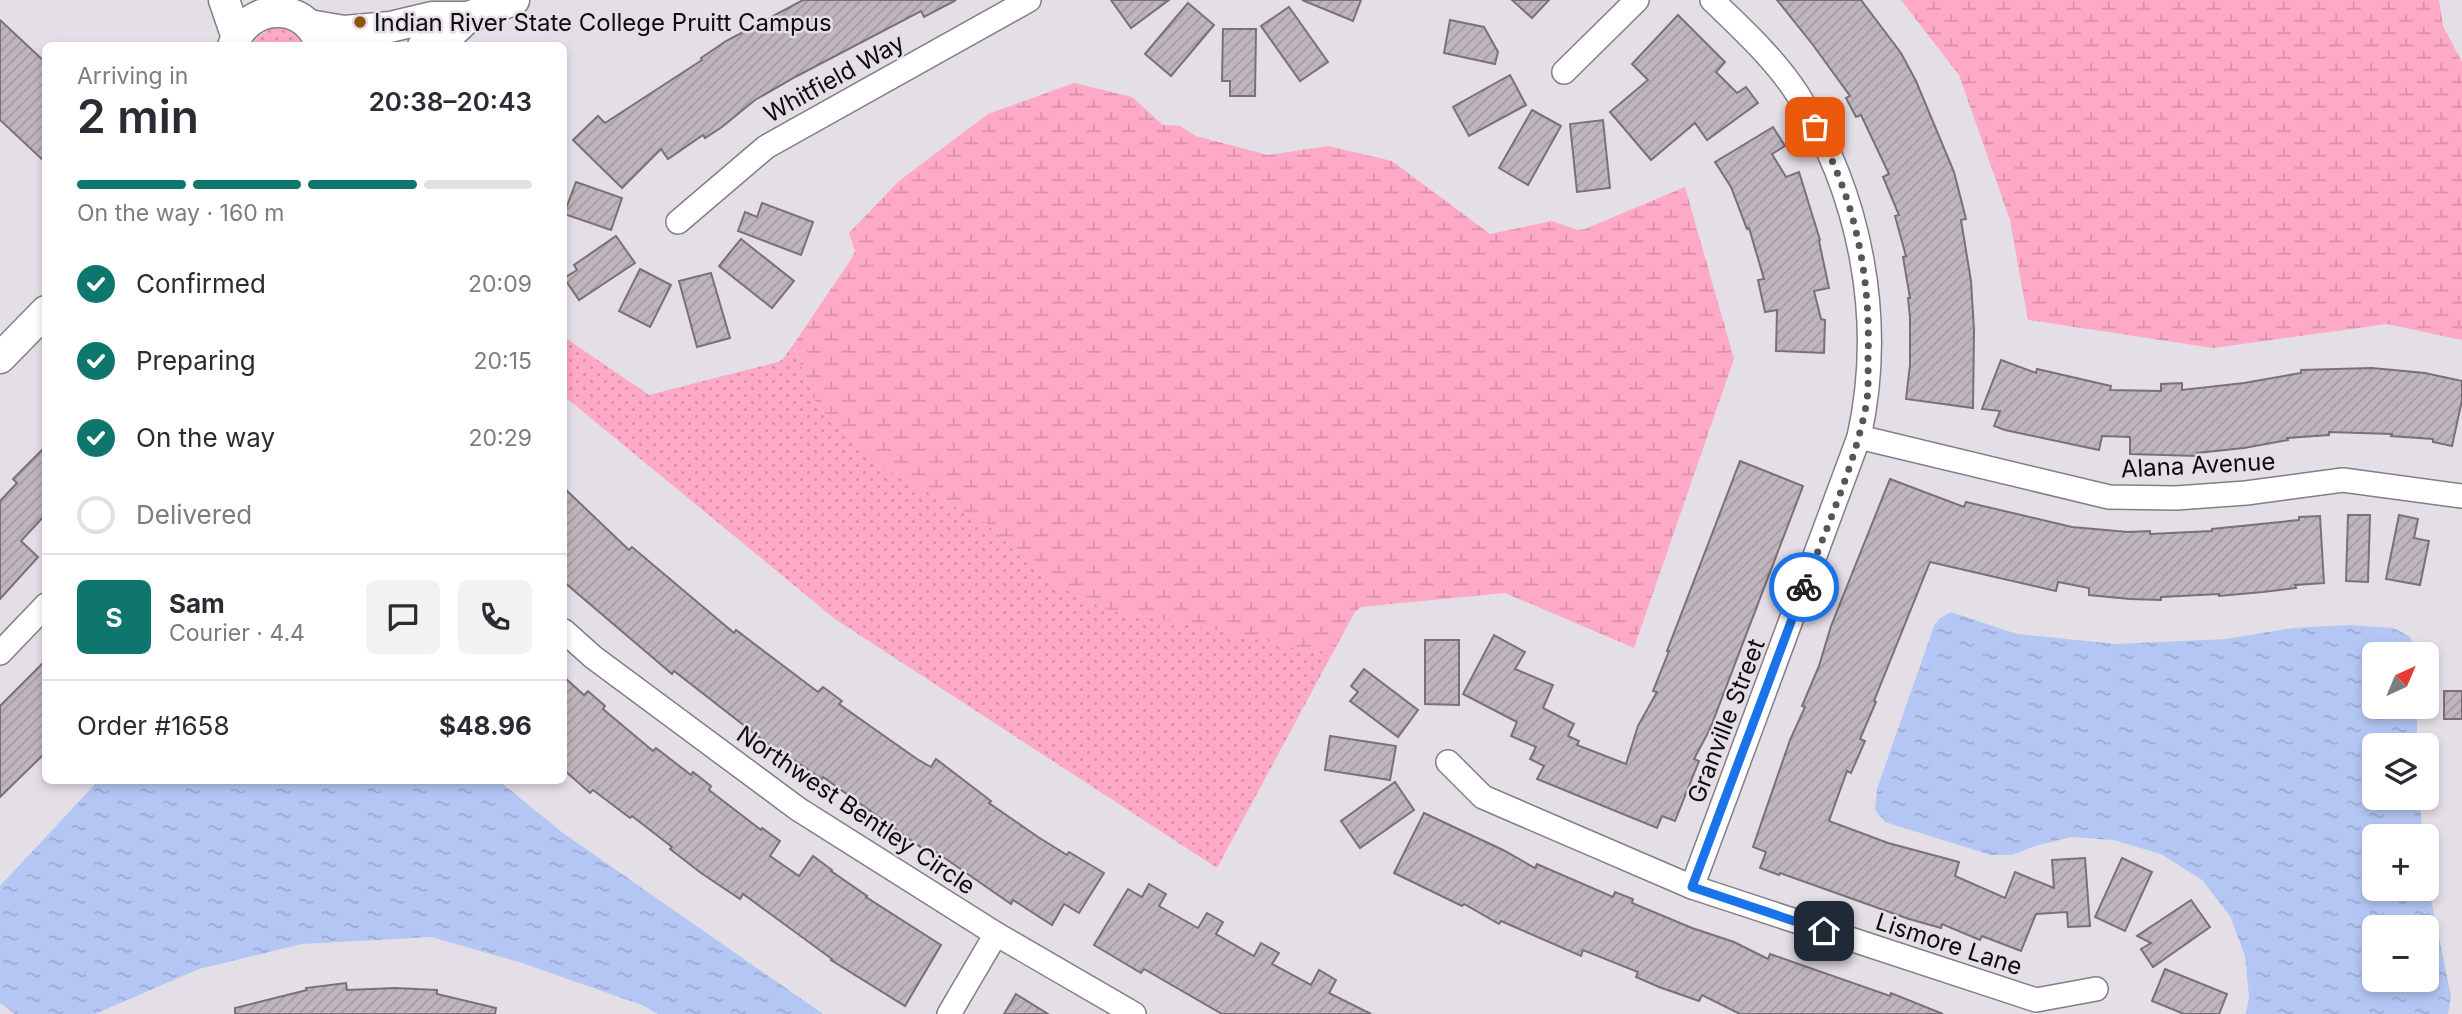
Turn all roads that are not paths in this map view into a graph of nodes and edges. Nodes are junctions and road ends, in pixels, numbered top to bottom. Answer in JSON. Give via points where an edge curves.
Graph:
{"nodes":[{"id":1,"x":224,"y":0,"type":"edge"},
{"id":2,"x":514,"y":0,"type":"edge"},
{"id":3,"x":1029,"y":0,"type":"edge"},
{"id":4,"x":1637,"y":0,"type":"edge"},
{"id":5,"x":1712,"y":0,"type":"edge"},
{"id":6,"x":468,"y":18,"type":"junction"},
{"id":7,"x":297,"y":20,"type":"edge"},
{"id":8,"x":235,"y":40,"type":"edge"},
{"id":9,"x":438,"y":42,"type":"edge"},
{"id":10,"x":1564,"y":72,"type":"dead end"},
{"id":11,"x":678,"y":222,"type":"dead end"},
{"id":12,"x":42,"y":315,"type":"edge"},
{"id":13,"x":0,"y":358,"type":"edge"},
{"id":14,"x":1859,"y":436,"type":"junction"},
{"id":15,"x":2462,"y":496,"type":"edge"},
{"id":16,"x":42,"y":609,"type":"edge"},
{"id":17,"x":567,"y":634,"type":"edge"},
{"id":18,"x":0,"y":653,"type":"edge"},
{"id":19,"x":1448,"y":762,"type":"dead end"},
{"id":20,"x":1692,"y":887,"type":"junction"},
{"id":21,"x":996,"y":934,"type":"junction"},
{"id":22,"x":2096,"y":989,"type":"dead end"},
{"id":23,"x":949,"y":1014,"type":"edge"},
{"id":24,"x":1134,"y":1014,"type":"edge"}],
"edges":[{"from":1,"to":8,"type":"street"},
{"from":2,"to":6,"type":"street"},
{"from":3,"to":11,"type":"street","name":"Whitfield Way","via":[[766,147]]},
{"from":4,"to":10,"type":"street"},
{"from":5,"to":14,"type":"street","name":"Granville Street","via":[[1758,45],[1797,93],[1825,144],[1853,213],[1865,275],[1869,336],[1867,401]]},
{"from":6,"to":7,"type":"street","via":[[432,17],[344,31]]},
{"from":6,"to":9,"type":"street"},
{"from":7,"to":8,"type":"street","via":[[270,11],[256,15]]},
{"from":12,"to":13,"type":"street"},
{"from":14,"to":15,"type":"street","name":"Alana Avenue","via":[[2109,497],[2246,493],[2343,480]]},
{"from":14,"to":20,"type":"street","name":"Granville Street"},
{"from":16,"to":18,"type":"street"},
{"from":17,"to":21,"type":"street","name":"Northwest Bentley Circle","via":[[798,808]]},
{"from":19,"to":20,"type":"street","name":"Lismore Lane","via":[[1483,797]]},
{"from":20,"to":22,"type":"street","name":"Lismore Lane","via":[[2036,1000]]},
{"from":21,"to":23,"type":"street"},
{"from":21,"to":24,"type":"street","name":"Northwest Bentley Circle"}]}
